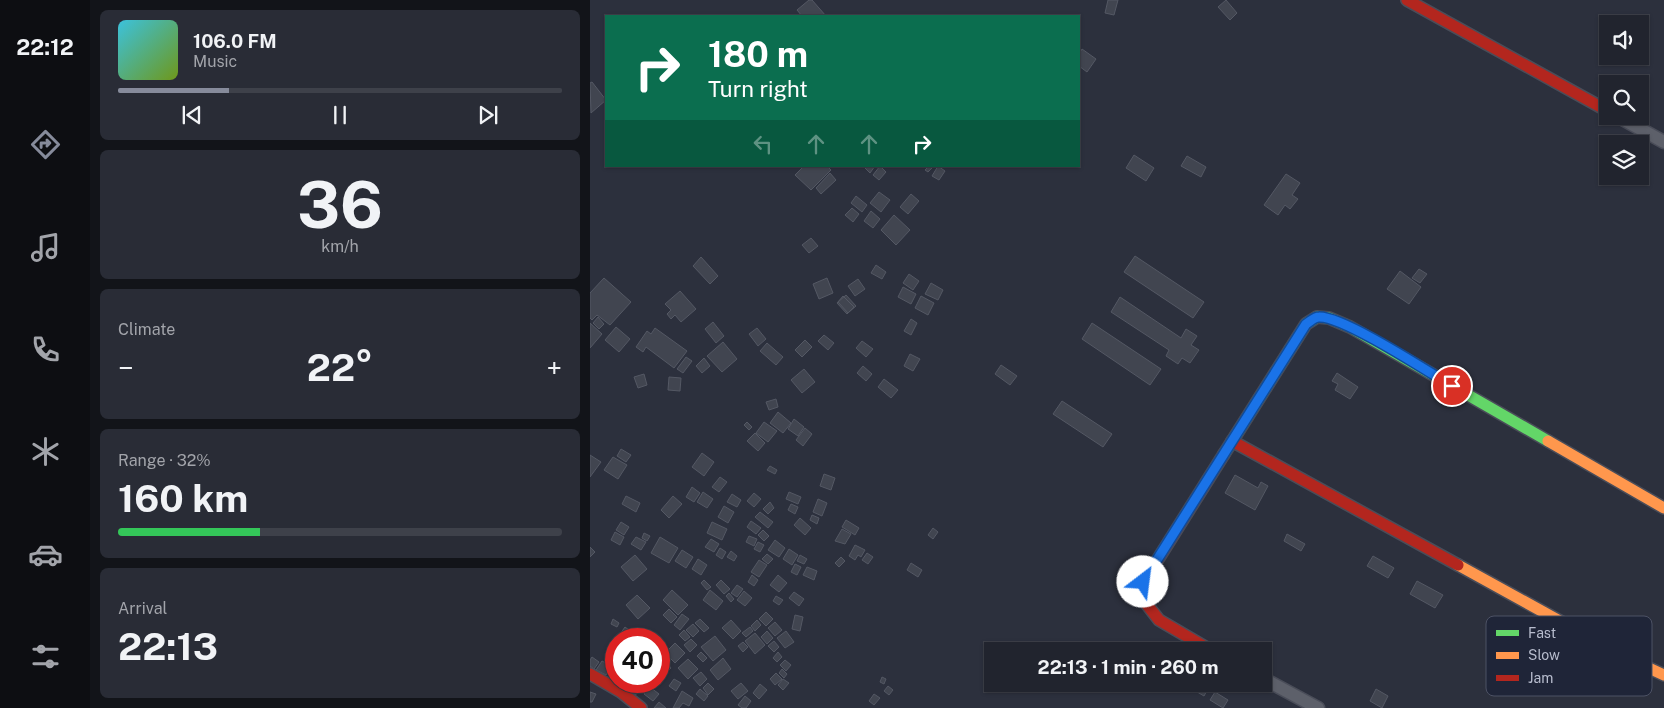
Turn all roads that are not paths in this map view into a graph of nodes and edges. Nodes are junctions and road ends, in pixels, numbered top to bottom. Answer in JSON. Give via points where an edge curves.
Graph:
{"nodes":[{"id":1,"x":1407,"y":0,"type":"edge"},
{"id":2,"x":1599,"y":106,"type":"edge"},
{"id":3,"x":1634,"y":125,"type":"edge"},
{"id":4,"x":1664,"y":142,"type":"edge"},
{"id":5,"x":1232,"y":441,"type":"junction"},
{"id":6,"x":1664,"y":508,"type":"edge"},
{"id":7,"x":1552,"y":616,"type":"edge"},
{"id":8,"x":1197,"y":642,"type":"edge"},
{"id":9,"x":1652,"y":669,"type":"edge"},
{"id":10,"x":590,"y":674,"type":"edge"},
{"id":11,"x":1664,"y":675,"type":"edge"},
{"id":12,"x":1272,"y":683,"type":"edge"},
{"id":13,"x":641,"y":708,"type":"edge"},
{"id":14,"x":1318,"y":708,"type":"edge"}],
"edges":[{"from":1,"to":2,"type":"street"},
{"from":3,"to":4,"type":"street"},
{"from":5,"to":6,"type":"street","via":[[1306,324],[1317,317],[1329,318],[1350,327]]},
{"from":5,"to":7,"type":"street"},
{"from":5,"to":8,"type":"street","via":[[1143,582],[1145,602],[1159,620]]},
{"from":9,"to":11,"type":"street"},
{"from":10,"to":13,"type":"street"},
{"from":12,"to":14,"type":"street"}]}
